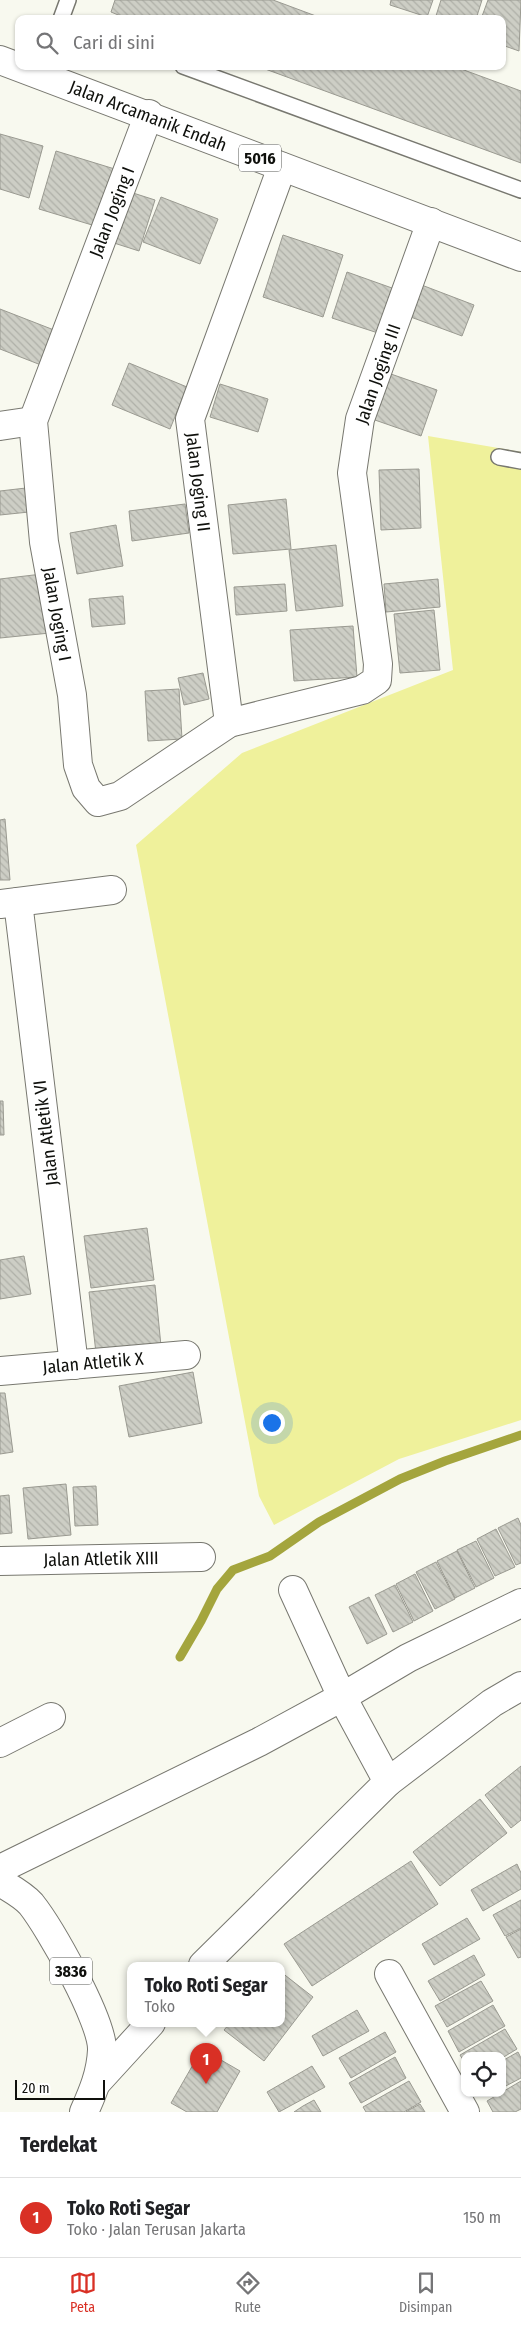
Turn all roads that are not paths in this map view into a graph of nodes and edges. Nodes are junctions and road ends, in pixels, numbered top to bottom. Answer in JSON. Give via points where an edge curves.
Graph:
{"nodes":[{"id":1,"x":68,"y":0,"type":"edge"},
{"id":2,"x":62,"y":15,"type":"edge"},
{"id":3,"x":0,"y":60,"type":"edge"},
{"id":4,"x":15,"y":64,"type":"edge"},
{"id":5,"x":194,"y":70,"type":"edge"},
{"id":6,"x":43,"y":71,"type":"edge"},
{"id":7,"x":149,"y":114,"type":"junction"},
{"id":8,"x":282,"y":167,"type":"junction"},
{"id":9,"x":521,"y":190,"type":"edge"},
{"id":10,"x":432,"y":222,"type":"junction"},
{"id":11,"x":521,"y":257,"type":"edge"},
{"id":12,"x":33,"y":421,"type":"junction"},
{"id":13,"x":0,"y":426,"type":"edge"},
{"id":14,"x":498,"y":457,"type":"dead end"},
{"id":15,"x":521,"y":461,"type":"edge"},
{"id":16,"x":229,"y":722,"type":"junction"},
{"id":17,"x":112,"y":890,"type":"dead end"},
{"id":18,"x":9,"y":903,"type":"edge"},
{"id":19,"x":186,"y":1355,"type":"dead end"},
{"id":20,"x":74,"y":1365,"type":"junction"},
{"id":21,"x":0,"y":1372,"type":"edge"},
{"id":22,"x":201,"y":1557,"type":"dead end"},
{"id":23,"x":0,"y":1561,"type":"edge"},
{"id":24,"x":293,"y":1590,"type":"dead end"},
{"id":25,"x":521,"y":1603,"type":"edge"},
{"id":26,"x":521,"y":1686,"type":"edge"},
{"id":27,"x":342,"y":1697,"type":"junction"},
{"id":28,"x":51,"y":1717,"type":"dead end"},
{"id":29,"x":0,"y":1743,"type":"edge"},
{"id":30,"x":388,"y":1782,"type":"junction"},
{"id":31,"x":0,"y":1869,"type":"edge"},
{"id":32,"x":0,"y":1882,"type":"edge"},
{"id":33,"x":206,"y":1962,"type":"edge"},
{"id":34,"x":388,"y":1974,"type":"dead end"},
{"id":35,"x":147,"y":2027,"type":"edge"},
{"id":36,"x":98,"y":2081,"type":"junction"},
{"id":37,"x":84,"y":2112,"type":"edge"},
{"id":38,"x":465,"y":2112,"type":"edge"}],
"edges":[{"from":1,"to":2,"type":"lane"},
{"from":3,"to":4,"type":"street","name":"Jalan Arcamanik Endah","number":"5016"},
{"from":5,"to":9,"type":"lane"},
{"from":6,"to":7,"type":"street","name":"Jalan Arcamanik Endah","number":"5016"},
{"from":7,"to":8,"type":"street","name":"Jalan Arcamanik Endah","number":"5016"},
{"from":7,"to":12,"type":"street","name":"Jalan Joging I"},
{"from":8,"to":10,"type":"street","name":"Jalan Arcamanik Endah","number":"5016"},
{"from":8,"to":16,"type":"street","name":"Jalan Joging II","via":[[190,419]]},
{"from":10,"to":11,"type":"street","name":"Jalan Arcamanik Endah","number":"5016"},
{"from":10,"to":16,"type":"street","name":"Jalan Joging III","via":[[360,418],[352,473],[378,664],[377,680],[362,690]]},
{"from":12,"to":13,"type":"street"},
{"from":12,"to":16,"type":"street","name":"Jalan Joging I","via":[[44,542],[72,695],[78,765],[86,788],[98,802],[120,796]]},
{"from":14,"to":15,"type":"lane"},
{"from":17,"to":18,"type":"street"},
{"from":18,"to":20,"type":"street","name":"Jalan Atletik VI"},
{"from":19,"to":20,"type":"street","name":"Jalan Atletik X"},
{"from":20,"to":21,"type":"street","name":"Jalan Atletik X"},
{"from":22,"to":23,"type":"street","name":"Jalan Atletik XIII"},
{"from":24,"to":27,"type":"street"},
{"from":25,"to":27,"type":"street","via":[[408,1658]]},
{"from":26,"to":30,"type":"street","via":[[477,1714]]},
{"from":27,"to":30,"type":"street"},
{"from":27,"to":31,"type":"street","via":[[259,1742]]},
{"from":28,"to":29,"type":"street"},
{"from":30,"to":33,"type":"street"},
{"from":32,"to":36,"type":"street","number":"3836","via":[[30,1902],[69,1965],[91,2011],[102,2048]]},
{"from":34,"to":38,"type":"street"},
{"from":35,"to":36,"type":"street"},
{"from":36,"to":37,"type":"street","number":"3836"}]}
